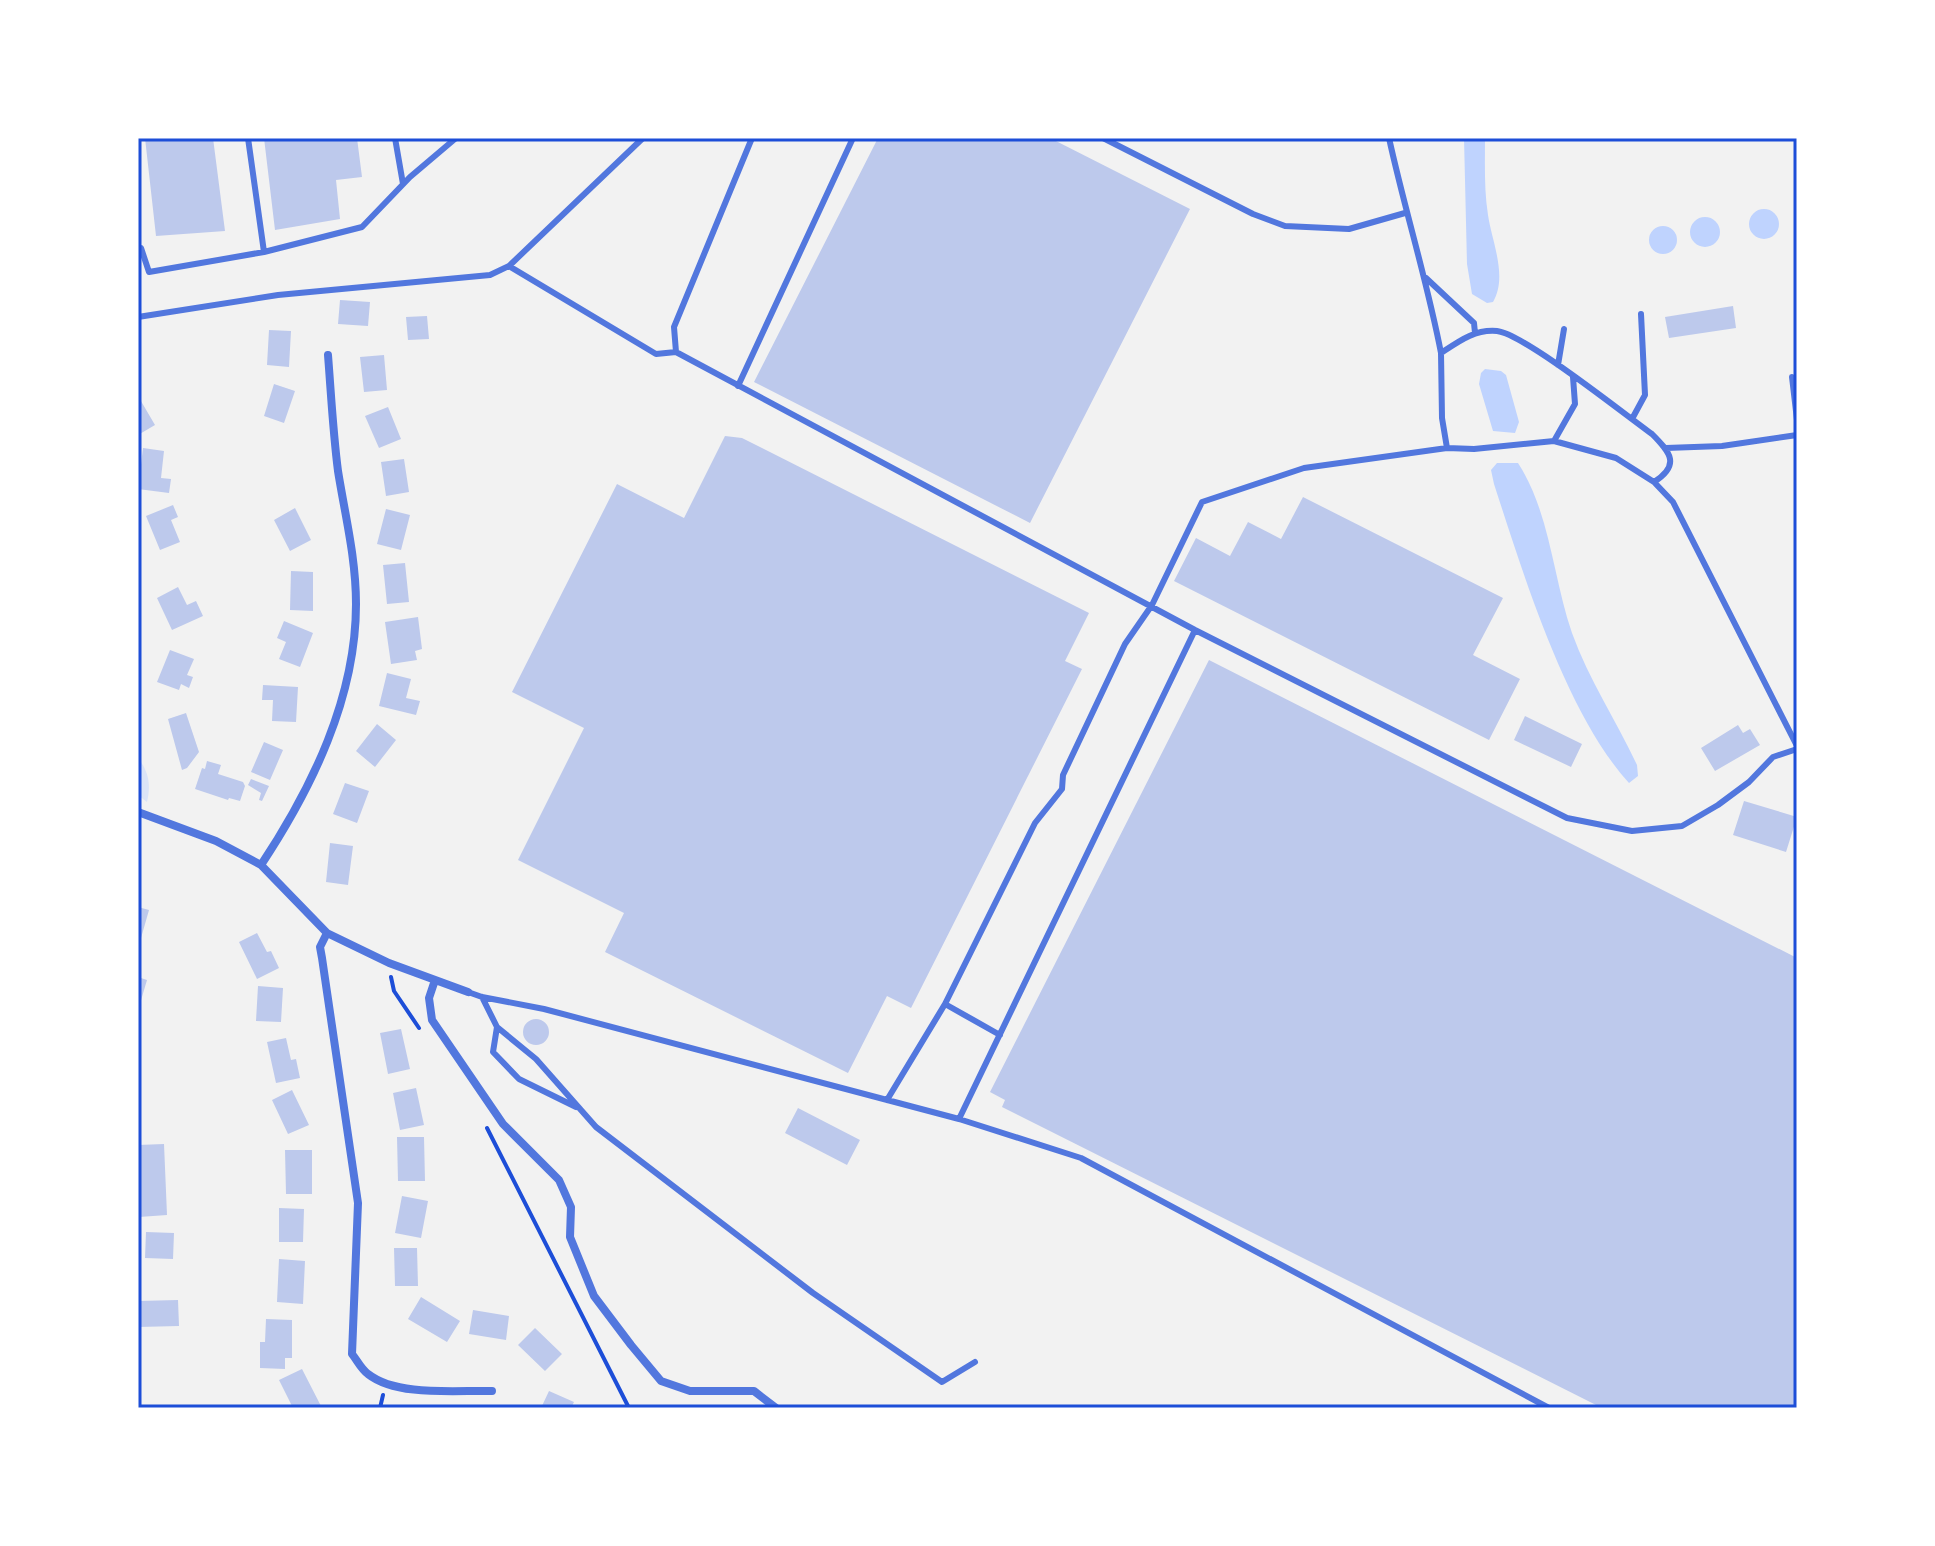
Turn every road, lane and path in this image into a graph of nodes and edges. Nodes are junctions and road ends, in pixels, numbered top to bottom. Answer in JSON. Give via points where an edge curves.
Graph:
{"nodes":[{"id":1,"x":248,"y":138,"type":"edge"},
{"id":2,"x":395,"y":138,"type":"edge"},
{"id":3,"x":456,"y":138,"type":"edge"},
{"id":4,"x":643,"y":138,"type":"edge"},
{"id":5,"x":752,"y":138,"type":"edge"},
{"id":6,"x":853,"y":138,"type":"edge"},
{"id":7,"x":1103,"y":138,"type":"edge"},
{"id":8,"x":1389,"y":138,"type":"edge"},
{"id":9,"x":403,"y":184,"type":"junction"},
{"id":10,"x":1405,"y":213,"type":"junction"},
{"id":11,"x":138,"y":248,"type":"edge"},
{"id":12,"x":264,"y":252,"type":"junction"},
{"id":13,"x":509,"y":266,"type":"junction"},
{"id":14,"x":1426,"y":278,"type":"junction"},
{"id":15,"x":1641,"y":314,"type":"dead end"},
{"id":16,"x":138,"y":317,"type":"edge"},
{"id":17,"x":1564,"y":329,"type":"dead end"},
{"id":18,"x":1475,"y":333,"type":"junction"},
{"id":19,"x":676,"y":352,"type":"junction"},
{"id":20,"x":1441,"y":353,"type":"junction"},
{"id":21,"x":328,"y":355,"type":"dead end"},
{"id":22,"x":1558,"y":365,"type":"junction"},
{"id":23,"x":1573,"y":377,"type":"junction"},
{"id":24,"x":1792,"y":377,"type":"dead end"},
{"id":25,"x":738,"y":386,"type":"junction"},
{"id":26,"x":1632,"y":419,"type":"junction"},
{"id":27,"x":1797,"y":420,"type":"edge"},
{"id":28,"x":1797,"y":435,"type":"edge"},
{"id":29,"x":1554,"y":441,"type":"junction"},
{"id":30,"x":1447,"y":448,"type":"junction"},
{"id":31,"x":1666,"y":448,"type":"junction"},
{"id":32,"x":1654,"y":482,"type":"junction"},
{"id":33,"x":1152,"y":605,"type":"junction"},
{"id":34,"x":1195,"y":630,"type":"junction"},
{"id":35,"x":1797,"y":748,"type":"edge"},
{"id":36,"x":138,"y":812,"type":"edge"},
{"id":37,"x":261,"y":865,"type":"junction"},
{"id":38,"x":327,"y":933,"type":"junction"},
{"id":39,"x":389,"y":963,"type":"junction"},
{"id":40,"x":435,"y":980,"type":"junction"},
{"id":41,"x":468,"y":992,"type":"joint"},
{"id":42,"x":482,"y":997,"type":"junction"},
{"id":43,"x":945,"y":1004,"type":"junction"},
{"id":44,"x":497,"y":1027,"type":"junction"},
{"id":45,"x":421,"y":1032,"type":"dead end"},
{"id":46,"x":1000,"y":1035,"type":"junction"},
{"id":47,"x":887,"y":1100,"type":"junction"},
{"id":48,"x":576,"y":1107,"type":"junction"},
{"id":49,"x":959,"y":1119,"type":"junction"},
{"id":50,"x":484,"y":1123,"type":"dead end"},
{"id":51,"x":975,"y":1362,"type":"dead end"},
{"id":52,"x":492,"y":1391,"type":"dead end"},
{"id":53,"x":629,"y":1408,"type":"edge"},
{"id":54,"x":776,"y":1408,"type":"edge"},
{"id":55,"x":1549,"y":1408,"type":"edge"}],
"edges":[{"from":1,"to":12,"type":"lane"},
{"from":2,"to":9,"type":"lane"},
{"from":3,"to":9,"type":"lane"},
{"from":4,"to":13,"type":"lane"},
{"from":5,"to":19,"type":"lane","via":[[674,327]]},
{"from":6,"to":25,"type":"lane"},
{"from":7,"to":10,"type":"lane","via":[[1285,226],[1349,229]]},
{"from":8,"to":10,"type":"lane"},
{"from":9,"to":12,"type":"lane","via":[[362,227]]},
{"from":10,"to":14,"type":"lane"},
{"from":11,"to":12,"type":"lane","via":[[149,272]]},
{"from":13,"to":16,"type":"lane","via":[[490,275],[278,295]]},
{"from":13,"to":19,"type":"lane","via":[[656,354]]},
{"from":14,"to":18,"type":"lane","via":[[1474,323]]},
{"from":14,"to":20,"type":"lane"},
{"from":15,"to":26,"type":"lane","via":[[1645,395]]},
{"from":17,"to":22,"type":"lane"},
{"from":18,"to":20,"type":"lane"},
{"from":18,"to":22,"type":"lane","via":[[1507,333]]},
{"from":19,"to":25,"type":"lane"},
{"from":20,"to":30,"type":"lane"},
{"from":21,"to":37,"type":"street","via":[[354,566],[350,672],[314,773]]},
{"from":22,"to":23,"type":"lane"},
{"from":23,"to":26,"type":"lane"},
{"from":23,"to":29,"type":"lane","via":[[1575,404]]},
{"from":24,"to":27,"type":"lane"},
{"from":25,"to":33,"type":"lane"},
{"from":26,"to":31,"type":"lane"},
{"from":28,"to":31,"type":"lane"},
{"from":29,"to":30,"type":"lane"},
{"from":29,"to":32,"type":"lane","via":[[1616,458]]},
{"from":30,"to":33,"type":"lane","via":[[1304,468],[1202,502]]},
{"from":31,"to":32,"type":"lane","via":[[1669,468]]},
{"from":32,"to":35,"type":"lane","via":[[1673,502]]},
{"from":33,"to":34,"type":"lane"},
{"from":33,"to":43,"type":"lane","via":[[1125,644],[1063,775],[1062,789],[1035,823]]},
{"from":34,"to":35,"type":"lane","via":[[1567,818],[1632,831],[1682,826],[1739,789],[1773,757]]},
{"from":34,"to":46,"type":"lane"},
{"from":36,"to":37,"type":"street","via":[[216,841]]},
{"from":37,"to":38,"type":"street"},
{"from":38,"to":39,"type":"street"},
{"from":38,"to":52,"type":"street","via":[[320,947],[358,1203],[352,1354],[366,1373],[387,1385]]},
{"from":39,"to":40,"type":"street"},
{"from":39,"to":45,"type":"path","via":[[394,991]]},
{"from":40,"to":41,"type":"street"},
{"from":40,"to":54,"type":"street","via":[[429,998],[432,1020],[503,1124],[559,1180],[571,1207],[570,1237],[594,1296],[631,1345],[661,1381],[690,1391],[754,1391]]},
{"from":41,"to":42,"type":"lane"},
{"from":42,"to":44,"type":"lane"},
{"from":42,"to":47,"type":"lane"},
{"from":43,"to":46,"type":"lane"},
{"from":43,"to":47,"type":"lane"},
{"from":44,"to":48,"type":"lane","via":[[536,1059]]},
{"from":44,"to":48,"type":"lane","via":[[493,1052],[510,1070]]},
{"from":46,"to":49,"type":"lane"},
{"from":47,"to":49,"type":"lane"},
{"from":48,"to":51,"type":"lane","via":[[813,1293],[942,1382]]},
{"from":49,"to":55,"type":"lane","via":[[1081,1158]]},
{"from":50,"to":53,"type":"path"}]}
